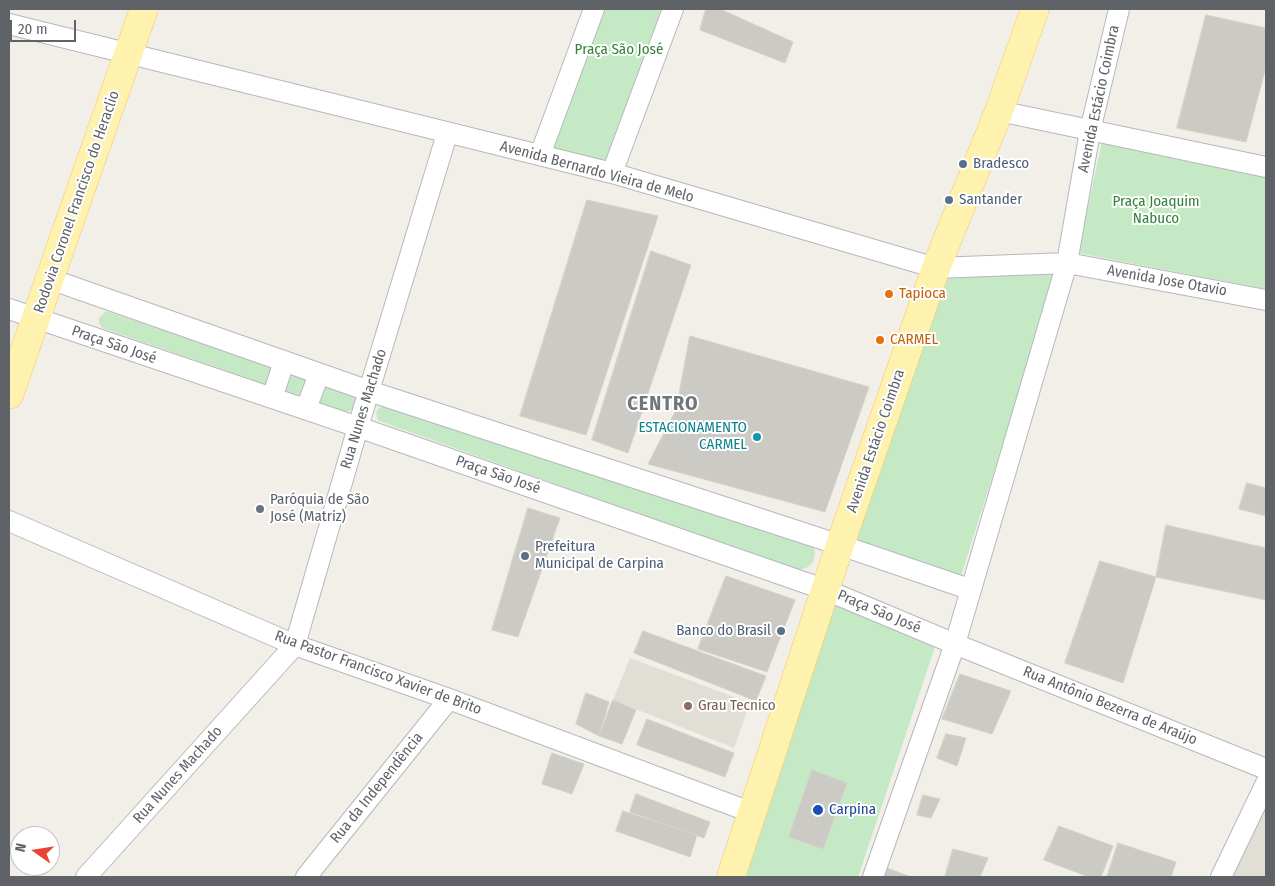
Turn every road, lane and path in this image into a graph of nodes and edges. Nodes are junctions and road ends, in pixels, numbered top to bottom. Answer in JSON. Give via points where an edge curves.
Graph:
{"nodes":[{"id":1,"x":144,"y":9,"type":"edge"},
{"id":2,"x":594,"y":9,"type":"edge"},
{"id":3,"x":673,"y":9,"type":"edge"},
{"id":4,"x":1035,"y":9,"type":"edge"},
{"id":5,"x":1118,"y":9,"type":"edge"},
{"id":6,"x":9,"y":24,"type":"edge"},
{"id":7,"x":129,"y":54,"type":"junction"},
{"id":8,"x":998,"y":111,"type":"junction"},
{"id":9,"x":1090,"y":132,"type":"junction"},
{"id":10,"x":447,"y":134,"type":"junction"},
{"id":11,"x":540,"y":155,"type":"junction"},
{"id":12,"x":1266,"y":167,"type":"edge"},
{"id":13,"x":612,"y":173,"type":"junction"},
{"id":14,"x":1067,"y":263,"type":"junction"},
{"id":15,"x":936,"y":268,"type":"junction"},
{"id":16,"x":50,"y":279,"type":"junction"},
{"id":17,"x":1266,"y":300,"type":"edge"},
{"id":18,"x":9,"y":309,"type":"edge"},
{"id":19,"x":36,"y":319,"type":"junction"},
{"id":20,"x":284,"y":362,"type":"junction"},
{"id":21,"x":319,"y":374,"type":"junction"},
{"id":22,"x":369,"y":391,"type":"junction"},
{"id":23,"x":9,"y":395,"type":"edge"},
{"id":24,"x":272,"y":398,"type":"junction"},
{"id":25,"x":306,"y":409,"type":"junction"},
{"id":26,"x":358,"y":427,"type":"junction"},
{"id":27,"x":9,"y":521,"type":"edge"},
{"id":28,"x":840,"y":545,"type":"junction"},
{"id":29,"x":969,"y":589,"type":"junction"},
{"id":30,"x":826,"y":590,"type":"junction"},
{"id":31,"x":955,"y":644,"type":"junction"},
{"id":32,"x":295,"y":645,"type":"junction"},
{"id":33,"x":448,"y":698,"type":"junction"},
{"id":34,"x":1266,"y":769,"type":"edge"},
{"id":35,"x":1266,"y":783,"type":"edge"},
{"id":36,"x":753,"y":812,"type":"junction"},
{"id":37,"x":86,"y":877,"type":"edge"},
{"id":38,"x":306,"y":877,"type":"edge"},
{"id":39,"x":731,"y":877,"type":"edge"},
{"id":40,"x":873,"y":877,"type":"edge"},
{"id":41,"x":1221,"y":877,"type":"edge"}],
"edges":[{"from":1,"to":7,"type":"main road","name":"Rodovia Coronel Francisco do Heraclio"},
{"from":2,"to":11,"type":"street"},
{"from":3,"to":13,"type":"street"},
{"from":4,"to":8,"type":"main road","name":"Avenida Estácio Coimbra"},
{"from":5,"to":9,"type":"street","name":"Avenida Estácio Coimbra"},
{"from":6,"to":7,"type":"street","name":"Avenida Bernardo Vieira de Melo"},
{"from":7,"to":10,"type":"street","name":"Avenida Bernardo Vieira de Melo"},
{"from":7,"to":16,"type":"main road","name":"Rodovia Coronel Francisco do Heraclio"},
{"from":8,"to":9,"type":"street"},
{"from":8,"to":15,"type":"main road","name":"Avenida Estácio Coimbra"},
{"from":9,"to":12,"type":"street"},
{"from":9,"to":14,"type":"street","name":"Avenida Estácio Coimbra"},
{"from":10,"to":11,"type":"street","name":"Avenida Bernardo Vieira de Melo"},
{"from":10,"to":22,"type":"street","name":"Rua Nunes Machado"},
{"from":11,"to":13,"type":"street","name":"Avenida Bernardo Vieira de Melo"},
{"from":13,"to":15,"type":"street","name":"Avenida Bernardo Vieira de Melo"},
{"from":14,"to":15,"type":"street","name":"Avenida Bernardo Vieira de Melo"},
{"from":14,"to":17,"type":"street","name":"Avenida Jose Otavio"},
{"from":14,"to":29,"type":"street","name":"Avenida Estácio Coimbra"},
{"from":15,"to":28,"type":"main road","name":"Avenida Estácio Coimbra"},
{"from":16,"to":19,"type":"main road","name":"Rodovia Coronel Francisco do Heraclio"},
{"from":16,"to":20,"type":"street"},
{"from":18,"to":19,"type":"street","name":"Praça São José"},
{"from":19,"to":23,"type":"main road","name":"Rodovia Coronel Francisco do Heraclio"},
{"from":19,"to":24,"type":"street","name":"Praça São José"},
{"from":20,"to":21,"type":"street"},
{"from":20,"to":24,"type":"street"},
{"from":21,"to":22,"type":"street"},
{"from":21,"to":25,"type":"street"},
{"from":22,"to":26,"type":"street","name":"Rua Nunes Machado"},
{"from":22,"to":28,"type":"street"},
{"from":24,"to":25,"type":"street","name":"Praça São José"},
{"from":25,"to":26,"type":"street","name":"Praça São José"},
{"from":26,"to":30,"type":"street","name":"Praça São José"},
{"from":26,"to":32,"type":"street","name":"Rua Nunes Machado"},
{"from":27,"to":32,"type":"street","name":"Rua Pastor Francisco Xavier de Brito"},
{"from":28,"to":29,"type":"street"},
{"from":28,"to":30,"type":"main road","name":"Avenida Estácio Coimbra"},
{"from":29,"to":31,"type":"street","name":"Avenida Estácio Coimbra"},
{"from":30,"to":31,"type":"street","name":"Praça São José"},
{"from":30,"to":36,"type":"main road","name":"Avenida Estácio Coimbra"},
{"from":31,"to":34,"type":"street","name":"Rua Antônio Bezerra de Araújo"},
{"from":31,"to":40,"type":"street","name":"Avenida Estácio Coimbra"},
{"from":32,"to":33,"type":"street","name":"Rua Pastor Francisco Xavier de Brito"},
{"from":32,"to":37,"type":"street","name":"Rua Nunes Machado"},
{"from":33,"to":36,"type":"street","name":"Rua Pastor Francisco Xavier de Brito"},
{"from":33,"to":38,"type":"street","name":"Rua da Independência"},
{"from":35,"to":41,"type":"street"},
{"from":36,"to":39,"type":"main road","name":"Avenida Estácio Coimbra"}]}
